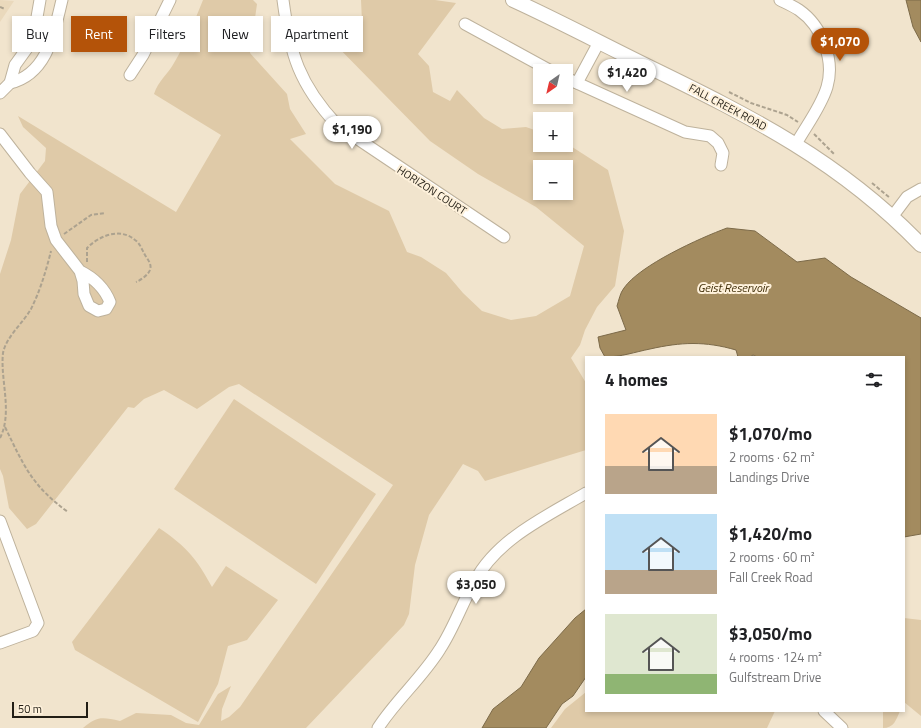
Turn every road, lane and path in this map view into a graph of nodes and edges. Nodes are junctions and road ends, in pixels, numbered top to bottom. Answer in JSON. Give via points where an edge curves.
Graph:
{"nodes":[{"id":1,"x":40,"y":0,"type":"edge"},
{"id":2,"x":62,"y":0,"type":"edge"},
{"id":3,"x":170,"y":0,"type":"edge"},
{"id":4,"x":283,"y":0,"type":"edge"},
{"id":5,"x":513,"y":0,"type":"edge"},
{"id":6,"x":780,"y":0,"type":"edge"},
{"id":7,"x":0,"y":7,"type":"edge"},
{"id":8,"x":5,"y":9,"type":"dead end"},
{"id":9,"x":465,"y":24,"type":"dead end"},
{"id":10,"x":599,"y":42,"type":"junction"},
{"id":11,"x":538,"y":64,"type":"edge"},
{"id":12,"x":130,"y":75,"type":"dead end"},
{"id":13,"x":573,"y":81,"type":"edge"},
{"id":14,"x":10,"y":83,"type":"junction"},
{"id":15,"x":577,"y":83,"type":"junction"},
{"id":16,"x":0,"y":93,"type":"edge"},
{"id":17,"x":0,"y":134,"type":"edge"},
{"id":18,"x":796,"y":144,"type":"junction"},
{"id":19,"x":721,"y":165,"type":"dead end"},
{"id":20,"x":921,"y":189,"type":"edge"},
{"id":21,"x":105,"y":213,"type":"dead end"},
{"id":22,"x":892,"y":217,"type":"junction"},
{"id":23,"x":504,"y":237,"type":"dead end"},
{"id":24,"x":56,"y":240,"type":"junction"},
{"id":25,"x":921,"y":246,"type":"edge"},
{"id":26,"x":84,"y":273,"type":"joint"},
{"id":27,"x":136,"y":282,"type":"dead end"},
{"id":28,"x":4,"y":426,"type":"junction"},
{"id":29,"x":0,"y":438,"type":"edge"},
{"id":30,"x":585,"y":494,"type":"edge"},
{"id":31,"x":68,"y":512,"type":"dead end"},
{"id":32,"x":0,"y":521,"type":"edge"},
{"id":33,"x":0,"y":643,"type":"edge"},
{"id":34,"x":825,"y":712,"type":"edge"},
{"id":35,"x":378,"y":728,"type":"edge"},
{"id":36,"x":842,"y":728,"type":"edge"}],
"edges":[{"from":1,"to":14,"type":"street","via":[[33,40],[15,65]]},
{"from":2,"to":14,"type":"street","via":[[52,42],[41,60],[29,75]]},
{"from":3,"to":12,"type":"street","via":[[143,56]]},
{"from":4,"to":23,"type":"street","name":"HORIZON COURT","via":[[291,46],[304,82],[316,101],[337,125]]},
{"from":5,"to":10,"type":"main road","name":"FALL CREEK ROAD"},
{"from":6,"to":18,"type":"street","via":[[799,10],[812,22],[827,48],[829,63],[827,86],[823,97]]},
{"from":7,"to":8,"type":"path"},
{"from":9,"to":11,"type":"street"},
{"from":10,"to":15,"type":"street"},
{"from":10,"to":18,"type":"main road","name":"FALL CREEK ROAD","via":[[740,112]]},
{"from":13,"to":15,"type":"street"},
{"from":14,"to":16,"type":"street"},
{"from":15,"to":19,"type":"street","via":[[678,129],[691,134],[710,136],[718,143],[723,153]]},
{"from":17,"to":24,"type":"street","via":[[47,192],[51,226]]},
{"from":18,"to":22,"type":"main road","name":"FALL CREEK ROAD","via":[[844,176]]},
{"from":20,"to":22,"type":"street","via":[[907,197]]},
{"from":21,"to":24,"type":"path","via":[[91,215]]},
{"from":22,"to":25,"type":"main road","name":"FALL CREEK ROAD"},
{"from":24,"to":26,"type":"street"},
{"from":24,"to":28,"type":"path","via":[[30,310],[5,346],[1,366]]},
{"from":26,"to":27,"type":"path","via":[[87,248],[95,240],[112,233],[128,235],[137,241],[150,263],[150,270],[142,280]]},
{"from":28,"to":29,"type":"path"},
{"from":28,"to":31,"type":"path","via":[[22,464],[35,483]]},
{"from":30,"to":35,"type":"street","via":[[509,541],[491,559],[475,580],[440,650]]},
{"from":32,"to":33,"type":"street","via":[[38,623],[33,631]]},
{"from":34,"to":36,"type":"street"}]}
